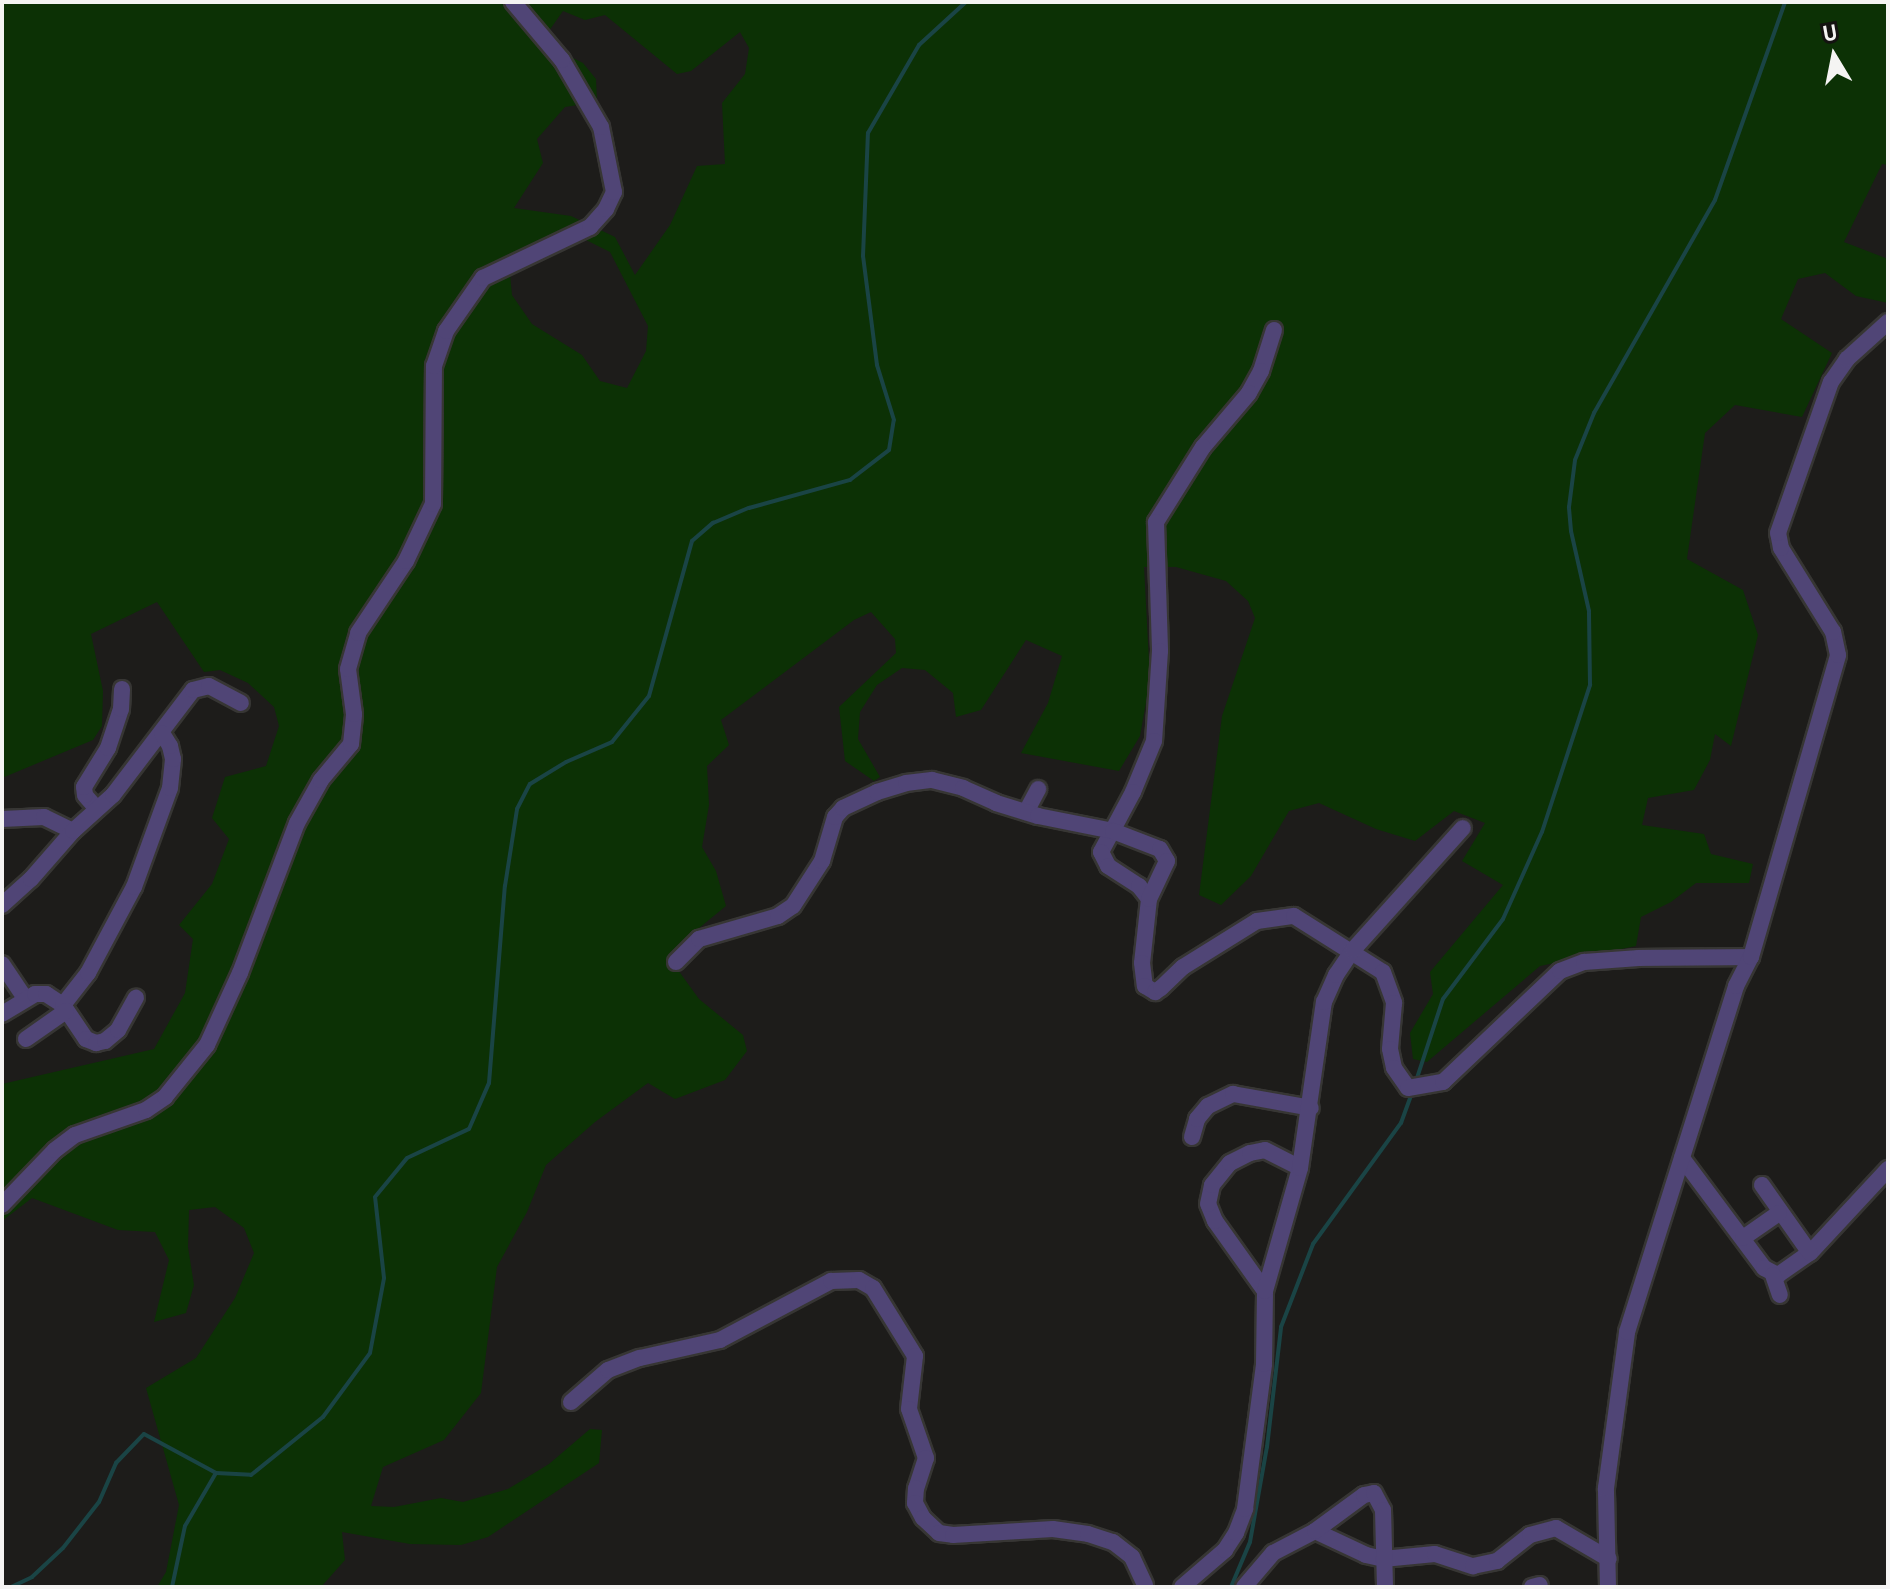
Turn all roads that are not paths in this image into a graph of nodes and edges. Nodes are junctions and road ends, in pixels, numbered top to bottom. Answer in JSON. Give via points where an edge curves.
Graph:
{"nodes":[{"id":1,"x":513,"y":2,"type":"edge"},
{"id":2,"x":1888,"y":322,"type":"edge"},
{"id":3,"x":1274,"y":330,"type":"dead end"},
{"id":4,"x":122,"y":689,"type":"dead end"},
{"id":5,"x":241,"y":703,"type":"dead end"},
{"id":6,"x":162,"y":733,"type":"junction"},
{"id":7,"x":1038,"y":789,"type":"dead end"},
{"id":8,"x":97,"y":809,"type":"junction"},
{"id":9,"x":1026,"y":812,"type":"junction"},
{"id":10,"x":2,"y":819,"type":"edge"},
{"id":11,"x":1463,"y":828,"type":"dead end"},
{"id":12,"x":73,"y":831,"type":"junction"},
{"id":13,"x":1113,"y":831,"type":"junction"},
{"id":14,"x":1149,"y":899,"type":"junction"},
{"id":15,"x":2,"y":905,"type":"edge"},
{"id":16,"x":1353,"y":950,"type":"junction"},
{"id":17,"x":1751,"y":957,"type":"junction"},
{"id":18,"x":676,"y":962,"type":"dead end"},
{"id":19,"x":2,"y":964,"type":"edge"},
{"id":20,"x":24,"y":997,"type":"junction"},
{"id":21,"x":136,"y":998,"type":"dead end"},
{"id":22,"x":64,"y":1008,"type":"junction"},
{"id":23,"x":2,"y":1014,"type":"edge"},
{"id":24,"x":26,"y":1039,"type":"dead end"},
{"id":25,"x":1311,"y":1108,"type":"junction"},
{"id":26,"x":1192,"y":1137,"type":"dead end"},
{"id":27,"x":1682,"y":1158,"type":"junction"},
{"id":28,"x":1300,"y":1168,"type":"junction"},
{"id":29,"x":1888,"y":1169,"type":"edge"},
{"id":30,"x":1762,"y":1185,"type":"dead end"},
{"id":31,"x":2,"y":1205,"type":"edge"},
{"id":32,"x":1779,"y":1213,"type":"junction"},
{"id":33,"x":1743,"y":1238,"type":"junction"},
{"id":34,"x":1810,"y":1253,"type":"junction"},
{"id":35,"x":1773,"y":1275,"type":"junction"},
{"id":36,"x":1265,"y":1291,"type":"junction"},
{"id":37,"x":1780,"y":1295,"type":"dead end"},
{"id":38,"x":571,"y":1402,"type":"dead end"},
{"id":39,"x":1315,"y":1531,"type":"junction"},
{"id":40,"x":1383,"y":1559,"type":"junction"},
{"id":41,"x":1609,"y":1559,"type":"junction"},
{"id":42,"x":1141,"y":1586,"type":"edge"},
{"id":43,"x":1163,"y":1587,"type":"edge"},
{"id":44,"x":1182,"y":1587,"type":"edge"},
{"id":45,"x":1244,"y":1587,"type":"edge"},
{"id":46,"x":1385,"y":1587,"type":"edge"},
{"id":47,"x":1608,"y":1587,"type":"edge"}],
"edges":[{"from":1,"to":31,"type":"street","via":[[562,60],[601,127],[614,192],[590,227],[483,278],[446,331],[434,366],[433,504],[406,561],[358,633],[348,669],[354,714],[351,744],[321,780],[297,823],[207,1045],[165,1097],[146,1110],[75,1135]]},
{"from":2,"to":17,"type":"street","via":[[1847,359],[1831,382],[1778,533],[1781,548],[1833,632],[1838,655]]},
{"from":3,"to":13,"type":"street","via":[[1249,393],[1203,447],[1156,522],[1160,651],[1154,741]]},
{"from":4,"to":8,"type":"street","via":[[108,748],[84,787]]},
{"from":5,"to":6,"type":"street","via":[[202,685]]},
{"from":6,"to":8,"type":"street"},
{"from":6,"to":22,"type":"street","via":[[173,759],[170,788],[153,838],[134,887]]},
{"from":7,"to":9,"type":"street"},
{"from":8,"to":12,"type":"street"},
{"from":9,"to":13,"type":"street"},
{"from":9,"to":18,"type":"street","via":[[932,780],[877,792],[835,817],[822,861],[793,906],[778,916],[699,939]]},
{"from":10,"to":12,"type":"street","via":[[44,817]]},
{"from":11,"to":16,"type":"street"},
{"from":12,"to":15,"type":"street"},
{"from":13,"to":14,"type":"street","via":[[1101,852],[1103,861]]},
{"from":13,"to":14,"type":"street","via":[[1166,855]]},
{"from":14,"to":16,"type":"street","via":[[1143,976],[1145,986],[1155,992],[1183,967],[1271,917],[1294,916]]},
{"from":16,"to":17,"type":"street","via":[[1383,972],[1394,1003],[1394,1068],[1415,1088],[1443,1082],[1560,971],[1584,962]]},
{"from":16,"to":25,"type":"street","via":[[1324,1002]]},
{"from":17,"to":27,"type":"street","via":[[1736,986]]},
{"from":19,"to":20,"type":"street"},
{"from":20,"to":22,"type":"street","via":[[46,994]]},
{"from":20,"to":23,"type":"street"},
{"from":21,"to":22,"type":"street","via":[[118,1030],[96,1043],[86,1039]]},
{"from":22,"to":24,"type":"street"},
{"from":25,"to":26,"type":"street","via":[[1233,1094],[1208,1106]]},
{"from":25,"to":28,"type":"street"},
{"from":27,"to":33,"type":"street"},
{"from":27,"to":41,"type":"street","via":[[1627,1332],[1606,1488]]},
{"from":28,"to":36,"type":"street"},
{"from":28,"to":36,"type":"street","via":[[1265,1150],[1230,1163],[1212,1185],[1208,1204],[1215,1221]]},
{"from":29,"to":34,"type":"street"},
{"from":30,"to":32,"type":"street"},
{"from":32,"to":33,"type":"street"},
{"from":32,"to":34,"type":"street"},
{"from":33,"to":35,"type":"street"},
{"from":34,"to":35,"type":"street"},
{"from":35,"to":37,"type":"street"},
{"from":36,"to":44,"type":"street","via":[[1264,1364],[1245,1509],[1225,1550]]},
{"from":38,"to":42,"type":"street","via":[[608,1370],[720,1340],[831,1281],[859,1280],[873,1288],[915,1356],[909,1409],[926,1458],[915,1503],[923,1518],[939,1533],[953,1535],[1053,1529],[1088,1534],[1113,1542],[1132,1557]]},
{"from":39,"to":40,"type":"street"},
{"from":39,"to":40,"type":"street","via":[[1374,1493],[1383,1510]]},
{"from":39,"to":45,"type":"street","via":[[1273,1553]]},
{"from":40,"to":41,"type":"street","via":[[1435,1554],[1481,1565],[1497,1561],[1530,1535],[1556,1528]]},
{"from":40,"to":46,"type":"street"},
{"from":41,"to":47,"type":"street"},
{"from":42,"to":43,"type":"street"}]}
